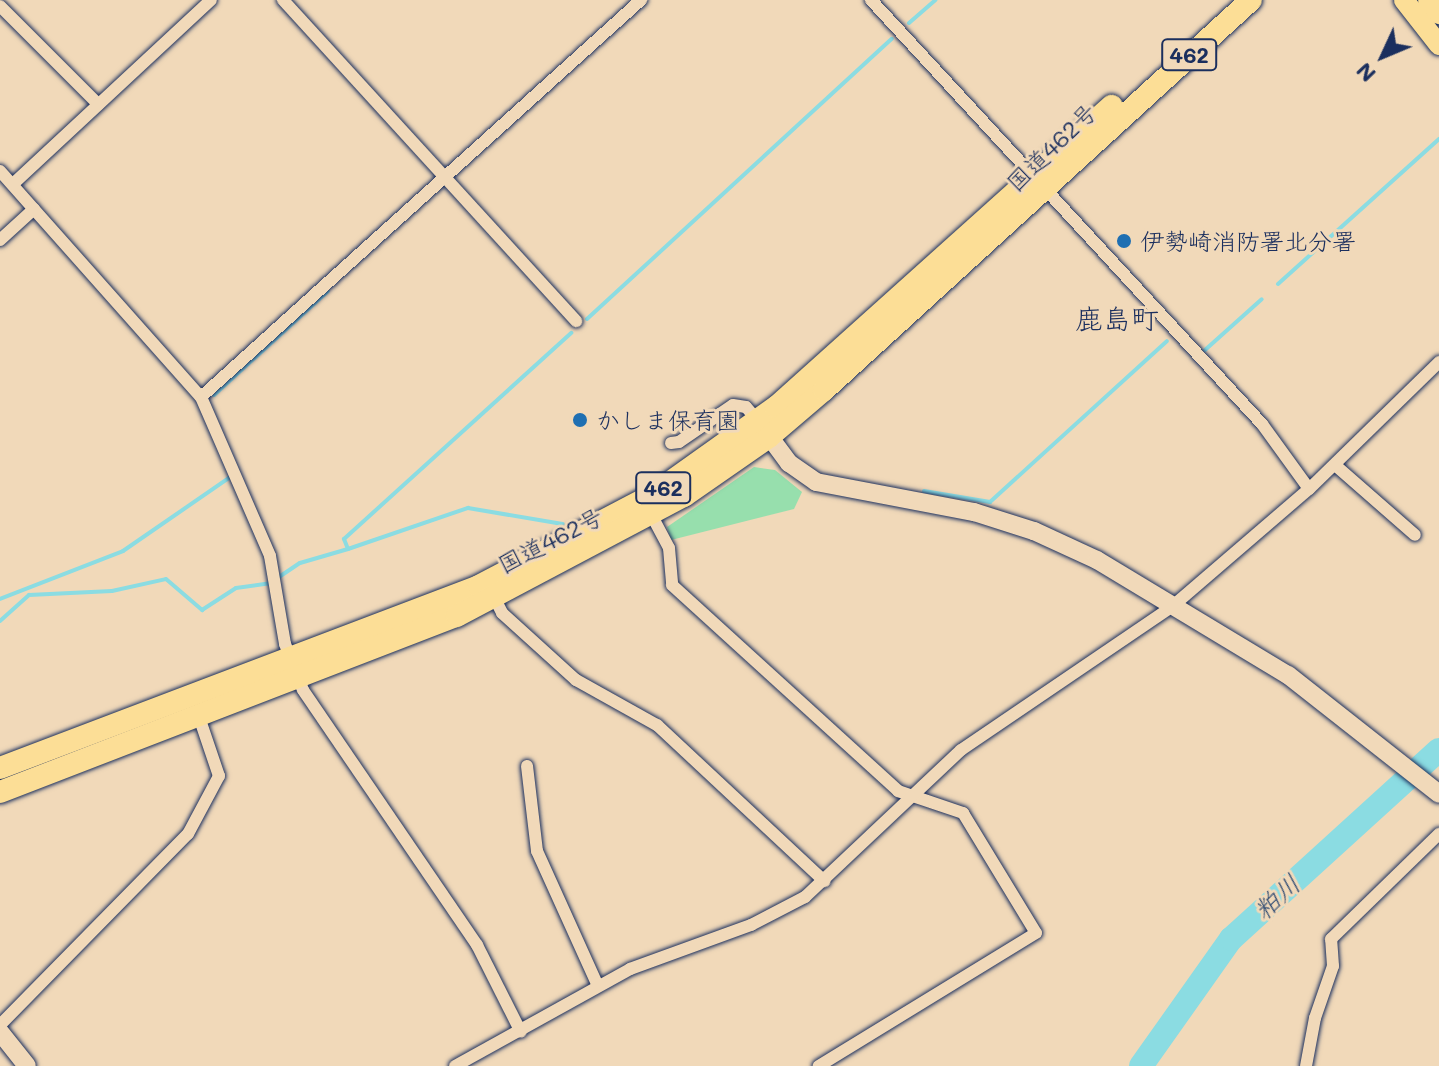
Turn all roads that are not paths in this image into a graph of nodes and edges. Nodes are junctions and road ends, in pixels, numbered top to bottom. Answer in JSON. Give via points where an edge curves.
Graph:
{"nodes":[{"id":1,"x":211,"y":0,"type":"edge"},
{"id":2,"x":283,"y":0,"type":"edge"},
{"id":3,"x":641,"y":0,"type":"edge"},
{"id":4,"x":871,"y":0,"type":"edge"},
{"id":5,"x":1232,"y":0,"type":"edge"},
{"id":6,"x":1251,"y":0,"type":"edge"},
{"id":7,"x":1404,"y":0,"type":"edge"},
{"id":8,"x":1428,"y":0,"type":"edge"},
{"id":9,"x":0,"y":6,"type":"edge"},
{"id":10,"x":1439,"y":14,"type":"edge"},
{"id":11,"x":1439,"y":45,"type":"edge"},
{"id":12,"x":98,"y":104,"type":"junction"},
{"id":13,"x":0,"y":171,"type":"edge"},
{"id":14,"x":444,"y":178,"type":"junction"},
{"id":15,"x":1039,"y":183,"type":"junction"},
{"id":16,"x":13,"y":184,"type":"junction"},
{"id":17,"x":34,"y":209,"type":"junction"},
{"id":18,"x":0,"y":240,"type":"edge"},
{"id":19,"x":576,"y":321,"type":"dead end"},
{"id":20,"x":1439,"y":362,"type":"edge"},
{"id":21,"x":201,"y":397,"type":"junction"},
{"id":22,"x":763,"y":429,"type":"junction"},
{"id":23,"x":671,"y":443,"type":"dead end"},
{"id":24,"x":1335,"y":465,"type":"junction"},
{"id":25,"x":1309,"y":489,"type":"junction"},
{"id":26,"x":652,"y":516,"type":"junction"},
{"id":27,"x":1415,"y":535,"type":"dead end"},
{"id":28,"x":494,"y":597,"type":"junction"},
{"id":29,"x":1174,"y":605,"type":"junction"},
{"id":30,"x":293,"y":667,"type":"junction"},
{"id":31,"x":198,"y":714,"type":"junction"},
{"id":32,"x":527,"y":766,"type":"dead end"},
{"id":33,"x":0,"y":768,"type":"edge"},
{"id":34,"x":0,"y":792,"type":"edge"},
{"id":35,"x":1439,"y":794,"type":"edge"},
{"id":36,"x":909,"y":797,"type":"junction"},
{"id":37,"x":1439,"y":834,"type":"edge"},
{"id":38,"x":824,"y":881,"type":"junction"},
{"id":39,"x":598,"y":986,"type":"junction"},
{"id":40,"x":0,"y":1025,"type":"edge"},
{"id":41,"x":0,"y":1032,"type":"edge"},
{"id":42,"x":521,"y":1032,"type":"junction"},
{"id":43,"x":27,"y":1066,"type":"edge"},
{"id":44,"x":455,"y":1066,"type":"edge"},
{"id":45,"x":819,"y":1066,"type":"edge"},
{"id":46,"x":1306,"y":1066,"type":"edge"}],
"edges":[{"from":1,"to":12,"type":"street"},
{"from":2,"to":14,"type":"street"},
{"from":3,"to":14,"type":"street"},
{"from":4,"to":15,"type":"street"},
{"from":5,"to":15,"type":"highway","name":"国道462号","number":"462"},
{"from":6,"to":15,"type":"highway","name":"国道462号","number":"462"},
{"from":7,"to":11,"type":"main road"},
{"from":8,"to":10,"type":"main road"},
{"from":9,"to":12,"type":"street"},
{"from":12,"to":16,"type":"street"},
{"from":13,"to":16,"type":"street"},
{"from":14,"to":19,"type":"street"},
{"from":14,"to":21,"type":"street"},
{"from":15,"to":22,"type":"highway","name":"国道462号","number":"462"},
{"from":15,"to":25,"type":"street","via":[[1262,424]]},
{"from":16,"to":17,"type":"street"},
{"from":17,"to":18,"type":"street"},
{"from":17,"to":21,"type":"street"},
{"from":20,"to":24,"type":"street"},
{"from":21,"to":30,"type":"street","via":[[270,556]]},
{"from":22,"to":23,"type":"street","via":[[746,407],[733,405]]},
{"from":22,"to":26,"type":"highway","name":"国道462号","number":"462"},
{"from":22,"to":29,"type":"street","via":[[789,463],[816,482],[1008,522],[1097,560]]},
{"from":22,"to":30,"type":"highway","name":"国道462号","number":"462","via":[[564,545]]},
{"from":24,"to":25,"type":"street"},
{"from":24,"to":27,"type":"street"},
{"from":25,"to":29,"type":"street"},
{"from":26,"to":28,"type":"highway","name":"国道462号","number":"462"},
{"from":26,"to":36,"type":"street","via":[[669,548],[672,585]]},
{"from":28,"to":30,"type":"highway","name":"国道462号","number":"462"},
{"from":28,"to":38,"type":"street","via":[[502,613],[576,680],[657,725]]},
{"from":29,"to":35,"type":"street","via":[[1288,675]]},
{"from":29,"to":36,"type":"street","via":[[961,750]]},
{"from":30,"to":31,"type":"highway","name":"国道462号","number":"462"},
{"from":30,"to":33,"type":"highway","name":"国道462号","number":"462"},
{"from":30,"to":42,"type":"street","via":[[314,710],[477,945]]},
{"from":31,"to":34,"type":"highway","name":"国道462号","number":"462"},
{"from":31,"to":40,"type":"street","via":[[219,776],[188,834]]},
{"from":32,"to":39,"type":"street","via":[[537,851]]},
{"from":36,"to":38,"type":"street"},
{"from":36,"to":45,"type":"street","via":[[963,813],[1036,933]]},
{"from":37,"to":46,"type":"street","via":[[1331,939],[1333,966]]},
{"from":38,"to":39,"type":"street","via":[[751,925]]},
{"from":39,"to":42,"type":"street"},
{"from":41,"to":43,"type":"street"},
{"from":42,"to":44,"type":"street"}]}
